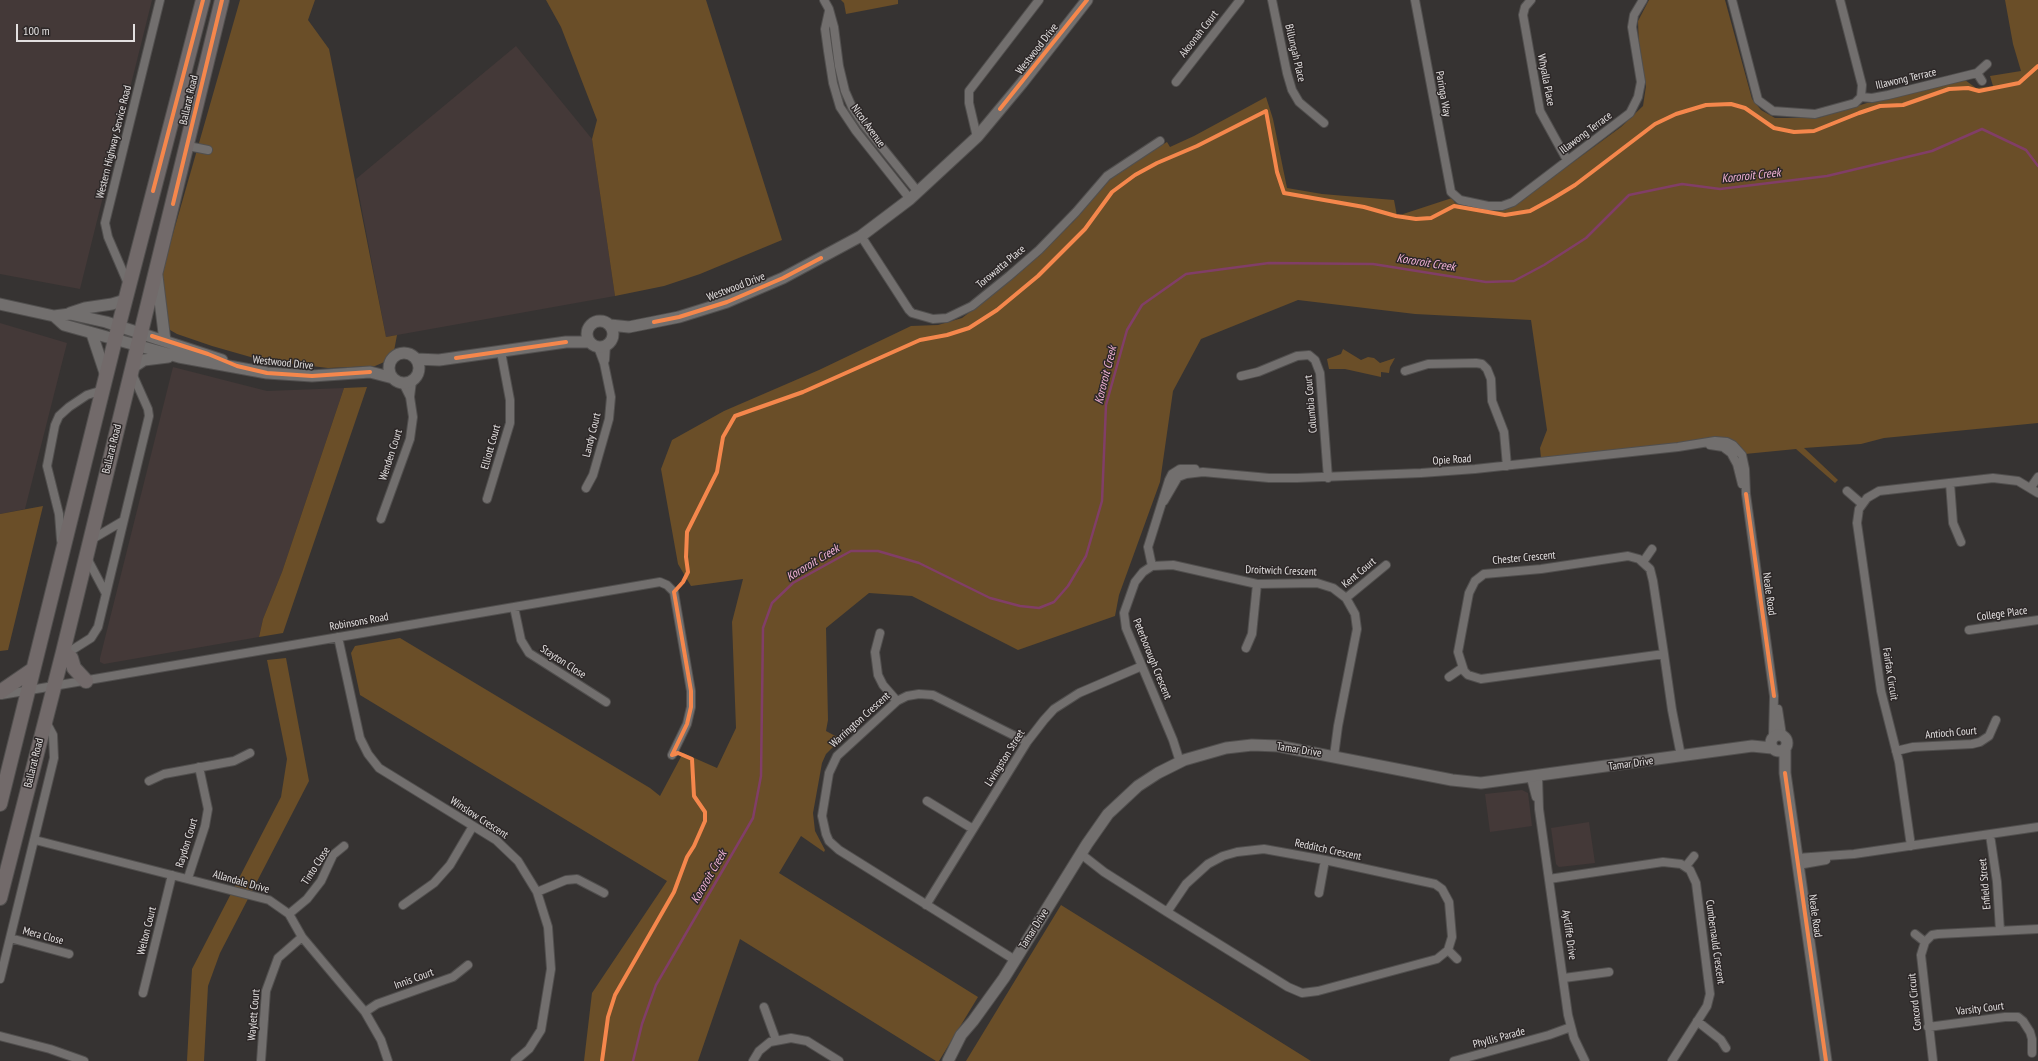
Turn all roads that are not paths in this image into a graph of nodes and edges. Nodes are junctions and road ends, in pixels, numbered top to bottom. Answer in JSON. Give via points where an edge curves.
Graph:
{"nodes":[{"id":1,"x":160,"y":0,"type":"edge"},
{"id":2,"x":203,"y":0,"type":"edge"},
{"id":3,"x":222,"y":0,"type":"edge"},
{"id":4,"x":824,"y":0,"type":"edge"},
{"id":5,"x":1039,"y":0,"type":"edge"},
{"id":6,"x":1087,"y":0,"type":"edge"},
{"id":7,"x":1240,"y":0,"type":"edge"},
{"id":8,"x":1272,"y":0,"type":"edge"},
{"id":9,"x":1415,"y":0,"type":"edge"},
{"id":10,"x":1530,"y":0,"type":"edge"},
{"id":11,"x":1643,"y":0,"type":"edge"},
{"id":12,"x":1732,"y":0,"type":"edge"},
{"id":13,"x":1840,"y":0,"type":"edge"},
{"id":14,"x":1987,"y":64,"type":"dead end"},
{"id":15,"x":1977,"y":73,"type":"junction"},
{"id":16,"x":1982,"y":81,"type":"dead end"},
{"id":17,"x":1176,"y":82,"type":"dead end"},
{"id":18,"x":1861,"y":97,"type":"junction"},
{"id":19,"x":1324,"y":123,"type":"dead end"},
{"id":20,"x":977,"y":136,"type":"junction"},
{"id":21,"x":1160,"y":141,"type":"dead end"},
{"id":22,"x":188,"y":146,"type":"junction"},
{"id":23,"x":208,"y":150,"type":"dead end"},
{"id":24,"x":1567,"y":160,"type":"junction"},
{"id":25,"x":1451,"y":192,"type":"joint"},
{"id":26,"x":914,"y":195,"type":"junction"},
{"id":27,"x":860,"y":236,"type":"junction"},
{"id":28,"x":157,"y":270,"type":"junction"},
{"id":29,"x":129,"y":286,"type":"junction"},
{"id":30,"x":125,"y":300,"type":"junction"},
{"id":31,"x":0,"y":304,"type":"edge"},
{"id":32,"x":70,"y":314,"type":"junction"},
{"id":33,"x":54,"y":316,"type":"junction"},
{"id":34,"x":610,"y":325,"type":"junction"},
{"id":35,"x":119,"y":326,"type":"junction"},
{"id":36,"x":629,"y":327,"type":"junction"},
{"id":37,"x":141,"y":332,"type":"junction"},
{"id":38,"x":92,"y":334,"type":"junction"},
{"id":39,"x":115,"y":340,"type":"junction"},
{"id":40,"x":599,"y":340,"type":"junction"},
{"id":41,"x":165,"y":341,"type":"junction"},
{"id":42,"x":137,"y":346,"type":"junction"},
{"id":43,"x":500,"y":352,"type":"junction"},
{"id":44,"x":179,"y":357,"type":"junction"},
{"id":45,"x":416,"y":359,"type":"junction"},
{"id":46,"x":392,"y":360,"type":"junction"},
{"id":47,"x":439,"y":360,"type":"junction"},
{"id":48,"x":237,"y":366,"type":"junction"},
{"id":49,"x":132,"y":370,"type":"junction"},
{"id":50,"x":1405,"y":371,"type":"dead end"},
{"id":51,"x":370,"y":372,"type":"junction"},
{"id":52,"x":1241,"y":376,"type":"dead end"},
{"id":53,"x":407,"y":378,"type":"junction"},
{"id":54,"x":105,"y":383,"type":"junction"},
{"id":55,"x":1735,"y":452,"type":"joint"},
{"id":56,"x":1507,"y":466,"type":"junction"},
{"id":57,"x":2038,"y":477,"type":"edge"},
{"id":58,"x":1328,"y":478,"type":"junction"},
{"id":59,"x":1950,"y":483,"type":"junction"},
{"id":60,"x":2031,"y":487,"type":"junction"},
{"id":61,"x":586,"y":488,"type":"dead end"},
{"id":62,"x":1847,"y":492,"type":"dead end"},
{"id":63,"x":2038,"y":493,"type":"edge"},
{"id":64,"x":487,"y":499,"type":"dead end"},
{"id":65,"x":1862,"y":504,"type":"junction"},
{"id":66,"x":381,"y":519,"type":"dead end"},
{"id":67,"x":123,"y":521,"type":"junction"},
{"id":68,"x":89,"y":541,"type":"junction"},
{"id":69,"x":1961,"y":542,"type":"dead end"},
{"id":70,"x":1652,"y":549,"type":"dead end"},
{"id":71,"x":85,"y":555,"type":"junction"},
{"id":72,"x":60,"y":560,"type":"junction"},
{"id":73,"x":1643,"y":562,"type":"junction"},
{"id":74,"x":1386,"y":565,"type":"dead end"},
{"id":75,"x":1152,"y":566,"type":"junction"},
{"id":76,"x":1257,"y":584,"type":"junction"},
{"id":77,"x":105,"y":592,"type":"junction"},
{"id":78,"x":1346,"y":598,"type":"junction"},
{"id":79,"x":514,"y":607,"type":"junction"},
{"id":80,"x":2038,"y":620,"type":"edge"},
{"id":81,"x":1969,"y":630,"type":"dead end"},
{"id":82,"x":880,"y":634,"type":"dead end"},
{"id":83,"x":338,"y":637,"type":"junction"},
{"id":84,"x":1246,"y":648,"type":"dead end"},
{"id":85,"x":63,"y":652,"type":"junction"},
{"id":86,"x":1664,"y":654,"type":"junction"},
{"id":87,"x":1142,"y":666,"type":"junction"},
{"id":88,"x":1462,"y":668,"type":"junction"},
{"id":89,"x":32,"y":670,"type":"junction"},
{"id":90,"x":1449,"y":677,"type":"dead end"},
{"id":91,"x":86,"y":681,"type":"junction"},
{"id":92,"x":53,"y":686,"type":"junction"},
{"id":93,"x":28,"y":690,"type":"junction"},
{"id":94,"x":0,"y":692,"type":"edge"},
{"id":95,"x":0,"y":696,"type":"edge"},
{"id":96,"x":897,"y":701,"type":"junction"},
{"id":97,"x":606,"y":702,"type":"dead end"},
{"id":98,"x":45,"y":719,"type":"junction"},
{"id":99,"x":1996,"y":720,"type":"dead end"},
{"id":100,"x":20,"y":723,"type":"junction"},
{"id":101,"x":1027,"y":742,"type":"junction"},
{"id":102,"x":1777,"y":743,"type":"junction"},
{"id":103,"x":1896,"y":751,"type":"junction"},
{"id":104,"x":250,"y":753,"type":"dead end"},
{"id":105,"x":672,"y":755,"type":"dead end"},
{"id":106,"x":1332,"y":755,"type":"junction"},
{"id":107,"x":1679,"y":757,"type":"junction"},
{"id":108,"x":1182,"y":761,"type":"junction"},
{"id":109,"x":199,"y":767,"type":"junction"},
{"id":110,"x":1534,"y":777,"type":"junction"},
{"id":111,"x":149,"y":781,"type":"dead end"},
{"id":112,"x":927,"y":801,"type":"dead end"},
{"id":113,"x":0,"y":804,"type":"edge"},
{"id":114,"x":473,"y":826,"type":"junction"},
{"id":115,"x":2038,"y":827,"type":"edge"},
{"id":116,"x":973,"y":829,"type":"junction"},
{"id":117,"x":1990,"y":835,"type":"junction"},
{"id":118,"x":35,"y":840,"type":"junction"},
{"id":119,"x":344,"y":846,"type":"dead end"},
{"id":120,"x":1911,"y":846,"type":"junction"},
{"id":121,"x":1694,"y":856,"type":"dead end"},
{"id":122,"x":1079,"y":857,"type":"junction"},
{"id":123,"x":1325,"y":860,"type":"junction"},
{"id":124,"x":1798,"y":862,"type":"junction"},
{"id":125,"x":1686,"y":866,"type":"junction"},
{"id":126,"x":172,"y":875,"type":"junction"},
{"id":127,"x":188,"y":878,"type":"junction"},
{"id":128,"x":1549,"y":879,"type":"junction"},
{"id":129,"x":537,"y":892,"type":"junction"},
{"id":130,"x":604,"y":893,"type":"dead end"},
{"id":131,"x":1319,"y":893,"type":"dead end"},
{"id":132,"x":0,"y":898,"type":"edge"},
{"id":133,"x":403,"y":905,"type":"dead end"},
{"id":134,"x":926,"y":905,"type":"junction"},
{"id":135,"x":1168,"y":912,"type":"junction"},
{"id":136,"x":289,"y":914,"type":"junction"},
{"id":137,"x":2038,"y":929,"type":"edge"},
{"id":138,"x":2000,"y":931,"type":"junction"},
{"id":139,"x":1915,"y":934,"type":"dead end"},
{"id":140,"x":302,"y":936,"type":"junction"},
{"id":141,"x":10,"y":938,"type":"junction"},
{"id":142,"x":1925,"y":942,"type":"junction"},
{"id":143,"x":1448,"y":950,"type":"junction"},
{"id":144,"x":69,"y":954,"type":"dead end"},
{"id":145,"x":1457,"y":959,"type":"dead end"},
{"id":146,"x":1015,"y":960,"type":"junction"},
{"id":147,"x":468,"y":965,"type":"dead end"},
{"id":148,"x":1610,"y":972,"type":"dead end"},
{"id":149,"x":1564,"y":978,"type":"junction"},
{"id":150,"x":0,"y":979,"type":"edge"},
{"id":151,"x":143,"y":993,"type":"dead end"},
{"id":152,"x":764,"y":1008,"type":"dead end"},
{"id":153,"x":365,"y":1012,"type":"junction"},
{"id":154,"x":974,"y":1021,"type":"junction"},
{"id":155,"x":1697,"y":1022,"type":"junction"},
{"id":156,"x":1928,"y":1027,"type":"junction"},
{"id":157,"x":1571,"y":1030,"type":"junction"},
{"id":158,"x":0,"y":1036,"type":"edge"},
{"id":159,"x":776,"y":1040,"type":"junction"},
{"id":160,"x":1726,"y":1048,"type":"dead end"},
{"id":161,"x":2032,"y":1053,"type":"dead end"},
{"id":162,"x":1475,"y":1058,"type":"edge"},
{"id":163,"x":84,"y":1061,"type":"edge"},
{"id":164,"x":261,"y":1061,"type":"edge"},
{"id":165,"x":388,"y":1061,"type":"edge"},
{"id":166,"x":515,"y":1061,"type":"edge"},
{"id":167,"x":753,"y":1061,"type":"edge"},
{"id":168,"x":839,"y":1061,"type":"edge"},
{"id":169,"x":948,"y":1061,"type":"edge"},
{"id":170,"x":953,"y":1061,"type":"edge"},
{"id":171,"x":1454,"y":1061,"type":"edge"},
{"id":172,"x":1585,"y":1061,"type":"edge"},
{"id":173,"x":1672,"y":1061,"type":"edge"},
{"id":174,"x":1826,"y":1061,"type":"edge"},
{"id":175,"x":1933,"y":1061,"type":"edge"}],
"edges":[{"from":1,"to":29,"type":"street","name":"Western Highway Service Road","via":[[105,223],[108,237]]},
{"from":2,"to":29,"type":"highway","name":"Ballarat Road"},
{"from":3,"to":22,"type":"highway","name":"Ballarat Road"},
{"from":4,"to":26,"type":"street","name":"Nicol Avenue","via":[[829,9],[825,29],[833,83],[840,107],[856,131]]},
{"from":5,"to":20,"type":"street","via":[[969,91],[969,103]]},
{"from":6,"to":20,"type":"street","name":"Westwood Drive"},
{"from":7,"to":17,"type":"street","name":"Akoonah Court"},
{"from":8,"to":19,"type":"street","name":"Billungah Place","via":[[1292,90],[1299,102]]},
{"from":9,"to":25,"type":"street","name":"Paringa Way"},
{"from":10,"to":24,"type":"street","name":"Whyalla Place","via":[[1523,15],[1540,111]]},
{"from":11,"to":24,"type":"street","name":"Illawong Terrace","via":[[1634,15],[1632,27],[1641,82],[1630,113]]},
{"from":12,"to":18,"type":"street","name":"Illawong Terrace","via":[[1758,100],[1764,106],[1773,112],[1815,114],[1855,103]]},
{"from":13,"to":18,"type":"street","via":[[1862,85]]},
{"from":14,"to":15,"type":"street","name":"Illawong Terrace"},
{"from":15,"to":16,"type":"street"},
{"from":15,"to":18,"type":"street","name":"Illawong Terrace","via":[[1888,96]]},
{"from":20,"to":26,"type":"street","name":"Westwood Drive"},
{"from":21,"to":27,"type":"street","name":"Torowatta Place","via":[[1106,176],[1039,250],[972,306],[947,318],[933,319],[912,313]]},
{"from":22,"to":23,"type":"street"},
{"from":22,"to":28,"type":"highway","name":"Ballarat Road"},
{"from":24,"to":25,"type":"street","name":"Illawong Terrace","via":[[1513,202],[1502,206],[1460,200]]},
{"from":26,"to":27,"type":"street","name":"Westwood Drive"},
{"from":27,"to":36,"type":"street","name":"Westwood Drive","via":[[783,278],[727,302],[680,318]]},
{"from":28,"to":37,"type":"highway","name":"Ballarat Road"},
{"from":28,"to":41,"type":"street"},
{"from":29,"to":30,"type":"highway","name":"Ballarat Road"},
{"from":30,"to":32,"type":"street","via":[[85,308]]},
{"from":30,"to":35,"type":"highway","name":"Ballarat Road"},
{"from":31,"to":33,"type":"street","name":"Westwood Drive"},
{"from":32,"to":33,"type":"street","name":"Westwood Drive"},
{"from":32,"to":35,"type":"street","name":"Westwood Drive"},
{"from":33,"to":38,"type":"street","name":"Westwood Drive","via":[[64,326]]},
{"from":34,"to":36,"type":"street","name":"Westwood Drive"},
{"from":34,"to":40,"type":"street","via":[[613,334]]},
{"from":34,"to":40,"type":"street","name":"Westwood Drive","via":[[598,321],[590,325]]},
{"from":35,"to":37,"type":"street","name":"Westwood Drive"},
{"from":35,"to":39,"type":"highway","name":"Ballarat Road"},
{"from":36,"to":40,"type":"street","name":"Westwood Drive"},
{"from":37,"to":41,"type":"street","name":"Westwood Drive"},
{"from":37,"to":42,"type":"highway","name":"Ballarat Road"},
{"from":38,"to":39,"type":"street","name":"Westwood Drive"},
{"from":38,"to":54,"type":"street"},
{"from":39,"to":42,"type":"street","name":"Westwood Drive"},
{"from":39,"to":54,"type":"highway","name":"Ballarat Road"},
{"from":40,"to":43,"type":"street"},
{"from":40,"to":61,"type":"street","name":"Landy Court","via":[[611,397],[609,419],[593,475]]},
{"from":41,"to":48,"type":"street","name":"Westwood Drive"},
{"from":42,"to":44,"type":"street","name":"Westwood Drive"},
{"from":42,"to":49,"type":"highway","name":"Ballarat Road"},
{"from":43,"to":47,"type":"street"},
{"from":43,"to":64,"type":"street","name":"Elliott Court","via":[[510,400],[510,423]]},
{"from":44,"to":48,"type":"street","name":"Westwood Drive"},
{"from":44,"to":49,"type":"street","via":[[144,360]]},
{"from":45,"to":46,"type":"street","name":"Westwood Drive","via":[[406,354],[396,356]]},
{"from":45,"to":47,"type":"street"},
{"from":45,"to":53,"type":"street"},
{"from":46,"to":51,"type":"street","name":"Westwood Drive"},
{"from":46,"to":53,"type":"street","via":[[390,368]]},
{"from":47,"to":53,"type":"street"},
{"from":48,"to":51,"type":"street","name":"Westwood Drive","via":[[267,373],[312,376]]},
{"from":49,"to":67,"type":"street","via":[[149,416]]},
{"from":49,"to":68,"type":"highway","name":"Ballarat Road"},
{"from":50,"to":56,"type":"street","via":[[1428,364],[1482,364],[1491,379],[1492,400],[1504,432]]},
{"from":51,"to":53,"type":"street","name":"Westwood Drive"},
{"from":52,"to":58,"type":"street","name":"Columbia Court","via":[[1297,356],[1308,355],[1316,360],[1320,373]]},
{"from":53,"to":66,"type":"street","name":"Wenden Court","via":[[413,417],[410,439]]},
{"from":54,"to":72,"type":"highway","name":"Ballarat Road"},
{"from":54,"to":72,"type":"street","name":"Ballarat Road","via":[[66,409],[55,425],[47,466],[60,521]]},
{"from":55,"to":56,"type":"street","name":"Opie Road","via":[[1723,447],[1702,444]]},
{"from":55,"to":102,"type":"street","name":"Neale Road","via":[[1746,494],[1774,696],[1780,717]]},
{"from":56,"to":58,"type":"street","name":"Opie Road"},
{"from":57,"to":60,"type":"street"},
{"from":58,"to":75,"type":"street","name":"Opie Road","via":[[1269,478],[1180,472],[1164,501],[1148,547]]},
{"from":59,"to":60,"type":"street","via":[[2002,478]]},
{"from":59,"to":65,"type":"street","via":[[1879,491],[1873,493]]},
{"from":59,"to":69,"type":"street","via":[[1953,523]]},
{"from":60,"to":63,"type":"street"},
{"from":62,"to":65,"type":"street"},
{"from":65,"to":103,"type":"street","name":"Fairfax Circuit","via":[[1857,516],[1858,534],[1882,697]]},
{"from":67,"to":68,"type":"street"},
{"from":67,"to":77,"type":"street"},
{"from":68,"to":71,"type":"highway","name":"Ballarat Road"},
{"from":70,"to":73,"type":"street"},
{"from":71,"to":77,"type":"street"},
{"from":71,"to":85,"type":"highway","name":"Ballarat Road"},
{"from":72,"to":89,"type":"highway","name":"Ballarat Road"},
{"from":73,"to":86,"type":"street","via":[[1650,570],[1653,581]]},
{"from":73,"to":88,"type":"street","name":"Chester Crescent","via":[[1634,556],[1628,556],[1541,569],[1489,572],[1479,577],[1469,593],[1458,647],[1458,658]]},
{"from":74,"to":78,"type":"street","name":"Kent Court"},
{"from":75,"to":76,"type":"street","name":"Droitwich Crescent","via":[[1173,564]]},
{"from":75,"to":87,"type":"street","name":"Peterborough Crescent","via":[[1135,582],[1124,613],[1126,628]]},
{"from":76,"to":78,"type":"street","name":"Droitwich Crescent","via":[[1317,583],[1334,588]]},
{"from":76,"to":84,"type":"street","via":[[1252,634]]},
{"from":77,"to":85,"type":"street","via":[[94,635],[72,650]]},
{"from":78,"to":106,"type":"street","name":"Droitwich Crescent","via":[[1355,614],[1357,630]]},
{"from":79,"to":83,"type":"street","name":"Robinsons Road"},
{"from":79,"to":97,"type":"street","name":"Stayton Close","via":[[521,640],[529,653]]},
{"from":79,"to":105,"type":"street","name":"Robinsons Road","via":[[650,582],[667,585],[674,592],[691,691],[687,724]]},
{"from":80,"to":81,"type":"street","name":"College Place"},
{"from":82,"to":96,"type":"street","via":[[875,652],[878,675]]},
{"from":83,"to":91,"type":"street","name":"Robinsons Road"},
{"from":83,"to":114,"type":"street","name":"Winslow Crescent","via":[[360,738],[368,754],[379,768]]},
{"from":85,"to":91,"type":"highway","via":[[71,658],[75,669]]},
{"from":85,"to":92,"type":"highway","name":"Ballarat Road"},
{"from":86,"to":88,"type":"street","via":[[1489,679],[1474,678]]},
{"from":86,"to":107,"type":"street"},
{"from":87,"to":101,"type":"street","name":"Livingston Street","via":[[1066,701],[1044,720]]},
{"from":87,"to":108,"type":"street","name":"Peterborough Crescent"},
{"from":88,"to":90,"type":"street"},
{"from":89,"to":93,"type":"highway","name":"Ballarat Road"},
{"from":89,"to":94,"type":"highway"},
{"from":91,"to":92,"type":"street","name":"Robinsons Road"},
{"from":92,"to":93,"type":"street","name":"Robinsons Road"},
{"from":92,"to":98,"type":"highway","name":"Ballarat Road"},
{"from":93,"to":95,"type":"street"},
{"from":93,"to":100,"type":"highway","name":"Ballarat Road"},
{"from":96,"to":101,"type":"street","name":"Warrington Crescent","via":[[912,694],[933,695]]},
{"from":96,"to":134,"type":"street","name":"Warrington Crescent","via":[[833,761],[822,820],[826,834],[834,846]]},
{"from":98,"to":100,"type":"highway"},
{"from":98,"to":118,"type":"street","via":[[53,735],[54,754]]},
{"from":98,"to":132,"type":"highway","name":"Ballarat Road"},
{"from":99,"to":103,"type":"street","name":"Antioch Court","via":[[1989,736],[1980,742],[1913,747]]},
{"from":100,"to":113,"type":"highway","name":"Ballarat Road"},
{"from":101,"to":116,"type":"street","name":"Livingston Street"},
{"from":102,"to":107,"type":"street","name":"Tamar Drive"},
{"from":102,"to":124,"type":"street","name":"Neale Road","via":[[1785,773]]},
{"from":103,"to":120,"type":"street","name":"Fairfax Circuit"},
{"from":104,"to":109,"type":"street","via":[[234,761]]},
{"from":106,"to":108,"type":"street","name":"Tamar Drive","via":[[1278,746],[1252,745],[1226,748]]},
{"from":106,"to":110,"type":"street","name":"Tamar Drive","via":[[1466,782],[1496,782]]},
{"from":107,"to":110,"type":"street","name":"Tamar Drive"},
{"from":108,"to":122,"type":"street","name":"Tamar Drive","via":[[1148,780],[1118,804],[1099,826]]},
{"from":109,"to":111,"type":"street","via":[[164,774]]},
{"from":109,"to":127,"type":"street","name":"Raydon Court","via":[[208,809]]},
{"from":110,"to":128,"type":"street","name":"Aycliffe Drive"},
{"from":112,"to":116,"type":"street"},
{"from":114,"to":129,"type":"street","name":"Winslow Crescent","via":[[496,840],[518,861]]},
{"from":114,"to":133,"type":"street","via":[[450,865],[434,883]]},
{"from":115,"to":117,"type":"street"},
{"from":116,"to":134,"type":"street","name":"Livingston Street"},
{"from":117,"to":120,"type":"street"},
{"from":117,"to":138,"type":"street","name":"Enfield Street","via":[[1997,882]]},
{"from":118,"to":126,"type":"street","name":"Allandale Drive"},
{"from":118,"to":141,"type":"street"},
{"from":119,"to":136,"type":"street","name":"Tinto Close","via":[[333,855],[321,881],[307,899]]},
{"from":120,"to":124,"type":"street"},
{"from":121,"to":125,"type":"street"},
{"from":122,"to":135,"type":"street"},
{"from":122,"to":146,"type":"street","name":"Tamar Drive"},
{"from":123,"to":131,"type":"street"},
{"from":123,"to":135,"type":"street","name":"Redditch Crescent","via":[[1264,849],[1224,856],[1196,874],[1177,895]]},
{"from":123,"to":143,"type":"street","name":"Redditch Crescent","via":[[1435,884],[1442,889],[1449,902],[1452,937]]},
{"from":124,"to":174,"type":"street","name":"Neale Road"},
{"from":125,"to":128,"type":"street","via":[[1675,862],[1663,862]]},
{"from":125,"to":155,"type":"street","name":"Cumbernauld Crescent","via":[[1696,883],[1710,990],[1710,1000]]},
{"from":126,"to":127,"type":"street","name":"Allandale Drive"},
{"from":126,"to":151,"type":"street","name":"Welton Court"},
{"from":127,"to":136,"type":"street","name":"Allandale Drive","via":[[269,900]]},
{"from":128,"to":149,"type":"street","name":"Aycliffe Drive"},
{"from":129,"to":130,"type":"street","via":[[566,880],[577,879]]},
{"from":129,"to":166,"type":"street","name":"Winslow Crescent","via":[[548,927],[551,969],[541,1030],[529,1049]]},
{"from":134,"to":146,"type":"street","name":"Warrington Crescent"},
{"from":135,"to":143,"type":"street","via":[[1288,987],[1302,993],[1430,961]]},
{"from":136,"to":140,"type":"street","name":"Allandale Drive"},
{"from":137,"to":138,"type":"street"},
{"from":138,"to":142,"type":"street","via":[[1938,934],[1932,935]]},
{"from":139,"to":142,"type":"street"},
{"from":140,"to":153,"type":"street","name":"Allandale Drive"},
{"from":140,"to":164,"type":"street","name":"Waylett Court","via":[[278,958],[266,991]]},
{"from":141,"to":144,"type":"street","name":"Mera Close"},
{"from":141,"to":150,"type":"street"},
{"from":142,"to":156,"type":"street","name":"Concord Circuit","via":[[1921,955]]},
{"from":143,"to":145,"type":"street"},
{"from":146,"to":154,"type":"street","name":"Tamar Drive"},
{"from":147,"to":153,"type":"street","name":"Innis Court","via":[[453,978],[377,1004]]},
{"from":148,"to":149,"type":"street"},
{"from":149,"to":157,"type":"street","name":"Aycliffe Drive"},
{"from":152,"to":159,"type":"street"},
{"from":153,"to":165,"type":"street","name":"Allandale Drive","via":[[381,1040]]},
{"from":154,"to":169,"type":"street","name":"Tamar Drive","via":[[961,1035]]},
{"from":154,"to":170,"type":"street","name":"Tamar Drive","via":[[968,1037]]},
{"from":155,"to":160,"type":"street","via":[[1721,1040]]},
{"from":155,"to":173,"type":"street","name":"Cumbernauld Crescent"},
{"from":156,"to":161,"type":"street","name":"Varsity Court","via":[[2005,1017],[2018,1018],[2030,1032]]},
{"from":156,"to":175,"type":"street","name":"Concord Circuit"},
{"from":157,"to":162,"type":"street","name":"Phyllis Parade"},
{"from":157,"to":172,"type":"street","name":"Aycliffe Drive"},
{"from":158,"to":163,"type":"street"},
{"from":159,"to":167,"type":"street","via":[[764,1046]]},
{"from":159,"to":168,"type":"street","via":[[799,1038]]},
{"from":162,"to":171,"type":"street","name":"Phyllis Parade"}]}
